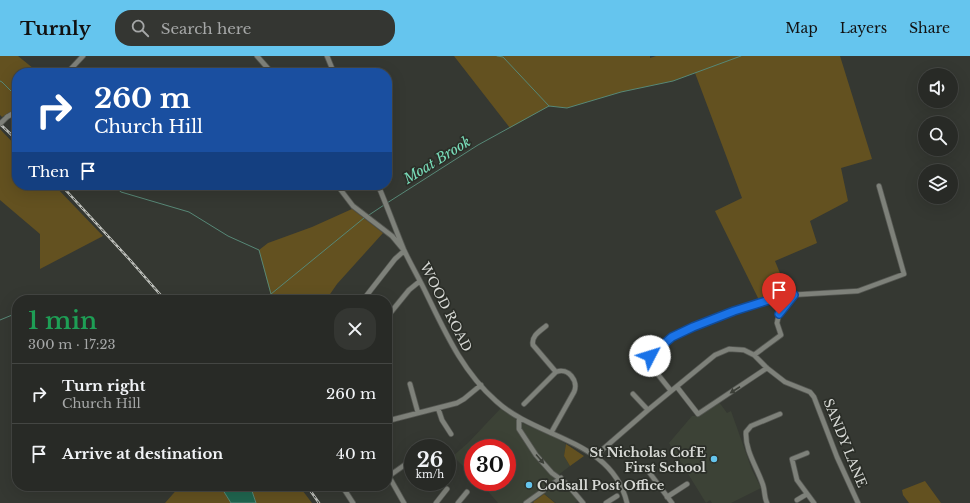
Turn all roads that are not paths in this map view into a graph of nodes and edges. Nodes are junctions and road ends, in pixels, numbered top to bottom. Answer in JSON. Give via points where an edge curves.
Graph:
{"nodes":[{"id":1,"x":83,"y":56,"type":"edge"},
{"id":2,"x":257,"y":56,"type":"edge"},
{"id":3,"x":327,"y":56,"type":"edge"},
{"id":4,"x":72,"y":68,"type":"edge"},
{"id":5,"x":268,"y":68,"type":"edge"},
{"id":6,"x":332,"y":68,"type":"edge"},
{"id":7,"x":12,"y":114,"type":"edge"},
{"id":8,"x":0,"y":124,"type":"edge"},
{"id":9,"x":879,"y":186,"type":"dead end"},
{"id":10,"x":341,"y":190,"type":"edge"},
{"id":11,"x":380,"y":190,"type":"edge"},
{"id":12,"x":404,"y":251,"type":"junction"},
{"id":13,"x":420,"y":281,"type":"junction"},
{"id":14,"x":367,"y":295,"type":"edge"},
{"id":15,"x":794,"y":295,"type":"junction"},
{"id":16,"x":392,"y":311,"type":"edge"},
{"id":17,"x":546,"y":326,"type":"dead end"},
{"id":18,"x":754,"y":354,"type":"junction"},
{"id":19,"x":767,"y":368,"type":"junction"},
{"id":20,"x":556,"y":372,"type":"junction"},
{"id":21,"x":410,"y":384,"type":"dead end"},
{"id":22,"x":481,"y":385,"type":"junction"},
{"id":23,"x":677,"y":387,"type":"junction"},
{"id":24,"x":672,"y":391,"type":"junction"},
{"id":25,"x":634,"y":394,"type":"dead end"},
{"id":26,"x":524,"y":404,"type":"dead end"},
{"id":27,"x":438,"y":408,"type":"junction"},
{"id":28,"x":648,"y":410,"type":"junction"},
{"id":29,"x":418,"y":413,"type":"junction"},
{"id":30,"x":780,"y":414,"type":"dead end"},
{"id":31,"x":519,"y":418,"type":"junction"},
{"id":32,"x":392,"y":420,"type":"edge"},
{"id":33,"x":551,"y":433,"type":"junction"},
{"id":34,"x":451,"y":434,"type":"dead end"},
{"id":35,"x":807,"y":453,"type":"dead end"},
{"id":36,"x":595,"y":456,"type":"junction"},
{"id":37,"x":404,"y":464,"type":"edge"},
{"id":38,"x":392,"y":472,"type":"edge"},
{"id":39,"x":649,"y":472,"type":"dead end"},
{"id":40,"x":561,"y":478,"type":"junction"},
{"id":41,"x":392,"y":481,"type":"edge"},
{"id":42,"x":687,"y":484,"type":"dead end"},
{"id":43,"x":345,"y":491,"type":"edge"},
{"id":44,"x":445,"y":491,"type":"edge"},
{"id":45,"x":467,"y":492,"type":"dead end"},
{"id":46,"x":807,"y":494,"type":"junction"},
{"id":47,"x":617,"y":496,"type":"dead end"},
{"id":48,"x":667,"y":497,"type":"junction"},
{"id":49,"x":797,"y":500,"type":"dead end"},
{"id":50,"x":439,"y":502,"type":"edge"},
{"id":51,"x":353,"y":503,"type":"edge"},
{"id":52,"x":404,"y":503,"type":"edge"},
{"id":53,"x":458,"y":503,"type":"edge"},
{"id":54,"x":526,"y":503,"type":"edge"},
{"id":55,"x":583,"y":503,"type":"edge"},
{"id":56,"x":606,"y":503,"type":"edge"},
{"id":57,"x":627,"y":503,"type":"edge"},
{"id":58,"x":672,"y":503,"type":"edge"},
{"id":59,"x":767,"y":503,"type":"edge"},
{"id":60,"x":814,"y":503,"type":"edge"},
{"id":61,"x":858,"y":503,"type":"edge"}],
"edges":[{"from":1,"to":4,"type":"street"},
{"from":2,"to":5,"type":"street"},
{"from":3,"to":6,"type":"street"},
{"from":7,"to":8,"type":"street","bridge":true},
{"from":9,"to":15,"type":"street","via":[[904,274],[858,290]]},
{"from":10,"to":12,"type":"street","via":[[353,206],[392,236]]},
{"from":11,"to":12,"type":"street","name":"WOOD ROAD"},
{"from":12,"to":13,"type":"street","name":"WOOD ROAD"},
{"from":12,"to":14,"type":"street"},
{"from":13,"to":16,"type":"street","via":[[408,290]]},
{"from":13,"to":22,"type":"street","name":"WOOD ROAD","via":[[455,351]]},
{"from":15,"to":18,"type":"street","via":[[779,314],[776,323],[781,335]]},
{"from":15,"to":24,"type":"street","via":[[734,311],[672,337],[650,356],[650,359],[657,373]]},
{"from":17,"to":20,"type":"street","via":[[534,336],[532,342]]},
{"from":18,"to":19,"type":"street"},
{"from":18,"to":23,"type":"street","via":[[729,349],[715,355]]},
{"from":19,"to":23,"type":"street","one_way":true,"via":[[698,414]]},
{"from":19,"to":61,"type":"street","name":"SANDY LANE","via":[[786,382],[814,396]]},
{"from":20,"to":26,"type":"street"},
{"from":20,"to":33,"type":"street","via":[[566,371],[576,385]]},
{"from":21,"to":29,"type":"street"},
{"from":22,"to":27,"type":"street","via":[[460,401]]},
{"from":22,"to":31,"type":"street","name":"WOOD ROAD","via":[[501,406]]},
{"from":23,"to":24,"type":"street"},
{"from":24,"to":28,"type":"street"},
{"from":25,"to":28,"type":"street"},
{"from":27,"to":29,"type":"street"},
{"from":27,"to":34,"type":"street"},
{"from":28,"to":36,"type":"street"},
{"from":29,"to":32,"type":"street"},
{"from":30,"to":59,"type":"street","via":[[751,426],[746,432],[749,450],[764,486]]},
{"from":31,"to":33,"type":"street","name":"WOOD ROAD"},
{"from":31,"to":40,"type":"street","one_way":true,"via":[[519,428],[536,455],[552,473]]},
{"from":33,"to":36,"type":"street","name":"WOOD ROAD"},
{"from":35,"to":46,"type":"street","via":[[792,459],[797,480]]},
{"from":36,"to":57,"type":"street","name":"WOOD ROAD","via":[[616,477]]},
{"from":37,"to":38,"type":"street"},
{"from":39,"to":48,"type":"street"},
{"from":40,"to":54,"type":"street"},
{"from":40,"to":55,"type":"street"},
{"from":41,"to":52,"type":"street"},
{"from":42,"to":48,"type":"street"},
{"from":43,"to":51,"type":"street"},
{"from":44,"to":50,"type":"street"},
{"from":45,"to":53,"type":"street"},
{"from":46,"to":49,"type":"street"},
{"from":46,"to":60,"type":"street"},
{"from":47,"to":56,"type":"street"},
{"from":48,"to":58,"type":"street"}]}
